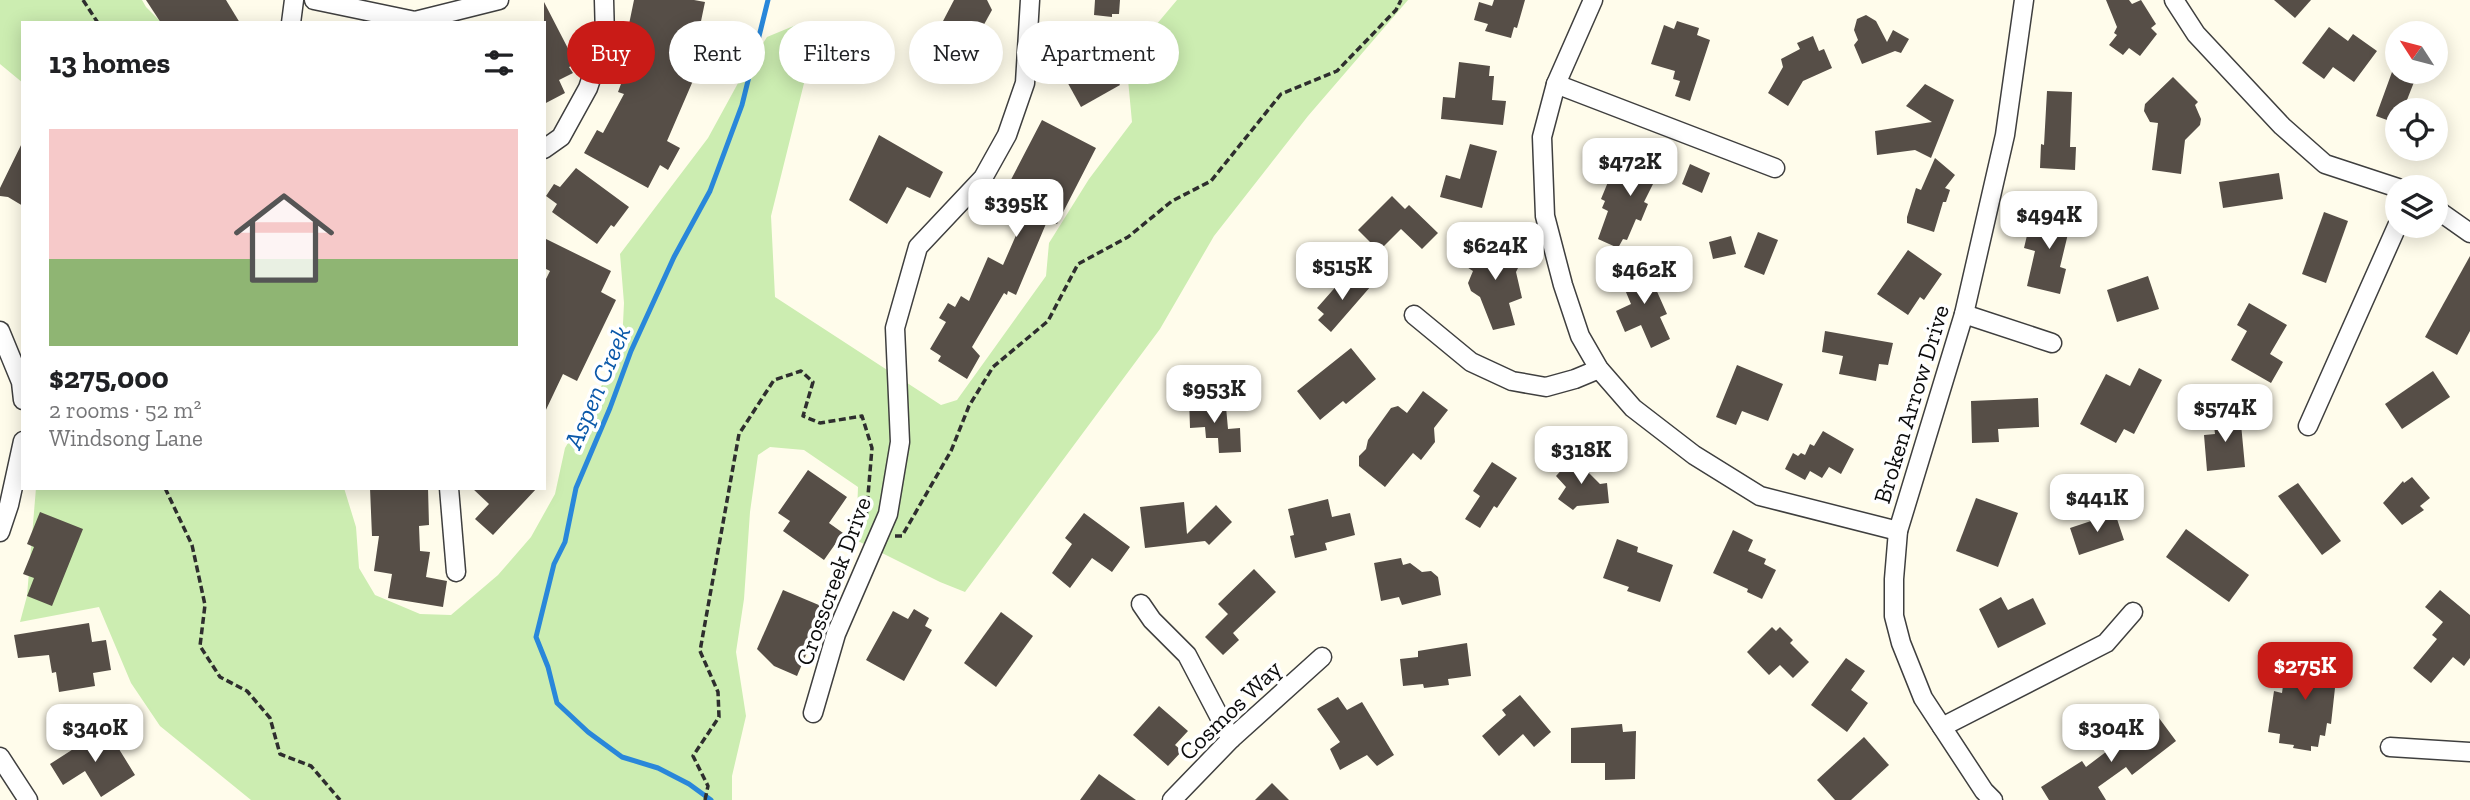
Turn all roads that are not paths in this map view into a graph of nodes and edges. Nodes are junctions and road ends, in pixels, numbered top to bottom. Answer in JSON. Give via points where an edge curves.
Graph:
{"nodes":[{"id":1,"x":294,"y":0,"type":"edge"},
{"id":2,"x":314,"y":0,"type":"edge"},
{"id":3,"x":499,"y":0,"type":"edge"},
{"id":4,"x":604,"y":0,"type":"edge"},
{"id":5,"x":1030,"y":0,"type":"edge"},
{"id":6,"x":1593,"y":0,"type":"edge"},
{"id":7,"x":2024,"y":0,"type":"edge"},
{"id":8,"x":2175,"y":0,"type":"edge"},
{"id":9,"x":291,"y":21,"type":"edge"},
{"id":10,"x":1556,"y":83,"type":"junction"},
{"id":11,"x":546,"y":148,"type":"edge"},
{"id":12,"x":1775,"y":168,"type":"dead end"},
{"id":13,"x":2385,"y":184,"type":"edge"},
{"id":14,"x":2448,"y":217,"type":"edge"},
{"id":15,"x":2470,"y":233,"type":"edge"},
{"id":16,"x":2392,"y":238,"type":"edge"},
{"id":17,"x":1964,"y":314,"type":"junction"},
{"id":18,"x":1414,"y":315,"type":"dead end"},
{"id":19,"x":0,"y":331,"type":"edge"},
{"id":20,"x":2052,"y":344,"type":"dead end"},
{"id":21,"x":1599,"y":369,"type":"junction"},
{"id":22,"x":21,"y":383,"type":"edge"},
{"id":23,"x":2308,"y":426,"type":"dead end"},
{"id":24,"x":21,"y":450,"type":"edge"},
{"id":25,"x":449,"y":490,"type":"edge"},
{"id":26,"x":1898,"y":531,"type":"junction"},
{"id":27,"x":0,"y":532,"type":"edge"},
{"id":28,"x":456,"y":572,"type":"dead end"},
{"id":29,"x":1142,"y":604,"type":"dead end"},
{"id":30,"x":2133,"y":612,"type":"dead end"},
{"id":31,"x":1322,"y":657,"type":"dead end"},
{"id":32,"x":813,"y":713,"type":"dead end"},
{"id":33,"x":1942,"y":727,"type":"junction"},
{"id":34,"x":1231,"y":739,"type":"junction"},
{"id":35,"x":2390,"y":747,"type":"dead end"},
{"id":36,"x":2470,"y":752,"type":"edge"},
{"id":37,"x":0,"y":757,"type":"edge"},
{"id":38,"x":28,"y":800,"type":"edge"},
{"id":39,"x":1172,"y":800,"type":"edge"},
{"id":40,"x":1993,"y":800,"type":"edge"}],
"edges":[{"from":1,"to":9,"type":"street"},
{"from":2,"to":3,"type":"street","via":[[415,21]]},
{"from":4,"to":11,"type":"street","via":[[605,37],[588,88],[561,137]]},
{"from":5,"to":32,"type":"street","name":"Crosscreek Drive","via":[[1025,83],[1007,135],[983,178],[918,247],[895,328],[900,442],[888,514],[836,634]]},
{"from":6,"to":10,"type":"street"},
{"from":7,"to":17,"type":"street","name":"Broken Arrow Drive","via":[[2005,135]]},
{"from":8,"to":13,"type":"street","via":[[2196,34],[2282,126],[2325,164]]},
{"from":10,"to":12,"type":"street"},
{"from":10,"to":21,"type":"street","via":[[1542,137],[1545,216],[1580,336]]},
{"from":14,"to":15,"type":"street"},
{"from":16,"to":23,"type":"street"},
{"from":17,"to":20,"type":"street"},
{"from":17,"to":26,"type":"street","name":"Broken Arrow Drive"},
{"from":18,"to":21,"type":"street","via":[[1471,362],[1512,381],[1546,387]]},
{"from":19,"to":22,"type":"street"},
{"from":21,"to":26,"type":"street","via":[[1633,408],[1760,496]]},
{"from":24,"to":27,"type":"street"},
{"from":25,"to":28,"type":"street"},
{"from":26,"to":33,"type":"street","name":"Broken Arrow Drive","via":[[1894,616],[1923,698]]},
{"from":29,"to":34,"type":"street","via":[[1187,655]]},
{"from":30,"to":33,"type":"street","via":[[2106,643]]},
{"from":31,"to":34,"type":"street","name":"Cosmos Way"},
{"from":33,"to":40,"type":"street","name":"Broken Arrow Drive"},
{"from":34,"to":39,"type":"street","name":"Cosmos Way"},
{"from":35,"to":36,"type":"street"},
{"from":37,"to":38,"type":"street"}]}
